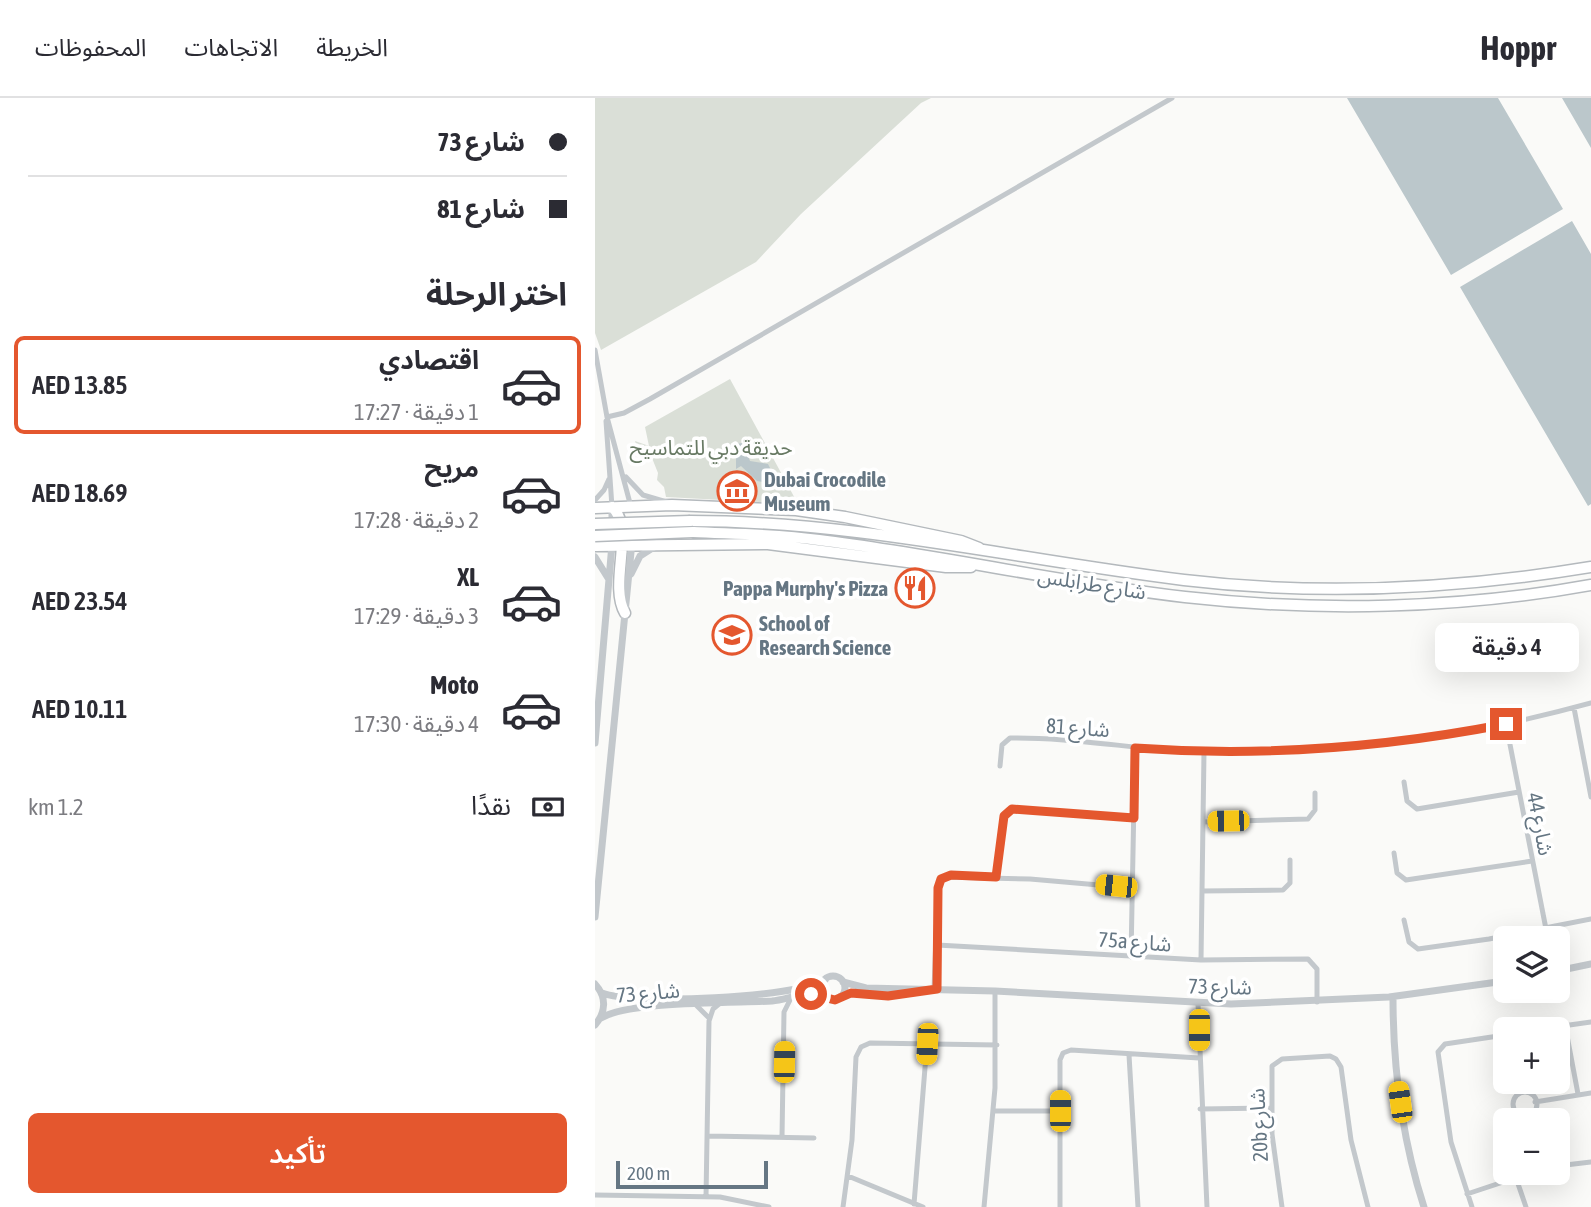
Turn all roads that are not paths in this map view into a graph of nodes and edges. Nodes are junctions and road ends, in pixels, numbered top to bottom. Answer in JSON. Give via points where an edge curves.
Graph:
{"nodes":[{"id":1,"x":1172,"y":98,"type":"edge"},
{"id":2,"x":595,"y":350,"type":"edge"},
{"id":3,"x":607,"y":418,"type":"junction"},
{"id":4,"x":610,"y":472,"type":"junction"},
{"id":5,"x":623,"y":472,"type":"junction"},
{"id":6,"x":595,"y":500,"type":"edge"},
{"id":7,"x":672,"y":505,"type":"junction"},
{"id":8,"x":631,"y":506,"type":"junction"},
{"id":9,"x":595,"y":508,"type":"edge"},
{"id":10,"x":612,"y":508,"type":"junction"},
{"id":11,"x":595,"y":524,"type":"edge"},
{"id":12,"x":595,"y":536,"type":"edge"},
{"id":13,"x":676,"y":543,"type":"junction"},
{"id":14,"x":622,"y":544,"type":"junction"},
{"id":15,"x":595,"y":546,"type":"edge"},
{"id":16,"x":983,"y":549,"type":"junction"},
{"id":17,"x":595,"y":557,"type":"edge"},
{"id":18,"x":978,"y":567,"type":"junction"},
{"id":19,"x":1591,"y":567,"type":"edge"},
{"id":20,"x":628,"y":581,"type":"junction"},
{"id":21,"x":609,"y":582,"type":"junction"},
{"id":22,"x":1591,"y":585,"type":"edge"},
{"id":23,"x":625,"y":613,"type":"junction"},
{"id":24,"x":1591,"y":703,"type":"edge"},
{"id":25,"x":1574,"y":708,"type":"junction"},
{"id":26,"x":1506,"y":724,"type":"junction"},
{"id":27,"x":595,"y":743,"type":"edge"},
{"id":28,"x":1135,"y":748,"type":"junction"},
{"id":29,"x":1204,"y":752,"type":"junction"},
{"id":30,"x":1000,"y":766,"type":"dead end"},
{"id":31,"x":1589,"y":776,"type":"edge"},
{"id":32,"x":1404,"y":782,"type":"dead end"},
{"id":33,"x":1519,"y":792,"type":"junction"},
{"id":34,"x":1315,"y":793,"type":"dead end"},
{"id":35,"x":1591,"y":797,"type":"edge"},
{"id":36,"x":1134,"y":818,"type":"junction"},
{"id":37,"x":1203,"y":822,"type":"junction"},
{"id":38,"x":1394,"y":853,"type":"dead end"},
{"id":39,"x":1290,"y":860,"type":"dead end"},
{"id":40,"x":1532,"y":861,"type":"junction"},
{"id":41,"x":996,"y":877,"type":"junction"},
{"id":42,"x":1133,"y":888,"type":"junction"},
{"id":43,"x":1202,"y":891,"type":"junction"},
{"id":44,"x":595,"y":917,"type":"edge"},
{"id":45,"x":1591,"y":919,"type":"edge"},
{"id":46,"x":1404,"y":920,"type":"dead end"},
{"id":47,"x":1545,"y":926,"type":"edge"},
{"id":48,"x":1560,"y":926,"type":"edge"},
{"id":49,"x":1493,"y":937,"type":"edge"},
{"id":50,"x":937,"y":945,"type":"junction"},
{"id":51,"x":1131,"y":957,"type":"junction"},
{"id":52,"x":1201,"y":960,"type":"junction"},
{"id":53,"x":1591,"y":964,"type":"edge"},
{"id":54,"x":1570,"y":968,"type":"edge"},
{"id":55,"x":825,"y":980,"type":"junction"},
{"id":56,"x":843,"y":982,"type":"junction"},
{"id":57,"x":1493,"y":983,"type":"edge"},
{"id":58,"x":595,"y":984,"type":"edge"},
{"id":59,"x":935,"y":989,"type":"junction"},
{"id":60,"x":997,"y":991,"type":"junction"},
{"id":61,"x":602,"y":993,"type":"junction"},
{"id":62,"x":825,"y":996,"type":"junction"},
{"id":63,"x":841,"y":996,"type":"junction"},
{"id":64,"x":1391,"y":997,"type":"junction"},
{"id":65,"x":791,"y":998,"type":"junction"},
{"id":66,"x":776,"y":1000,"type":"junction"},
{"id":67,"x":1319,"y":1002,"type":"junction"},
{"id":68,"x":719,"y":1004,"type":"junction"},
{"id":69,"x":1199,"y":1004,"type":"junction"},
{"id":70,"x":697,"y":1006,"type":"junction"},
{"id":71,"x":785,"y":1012,"type":"junction"},
{"id":72,"x":601,"y":1018,"type":"junction"},
{"id":73,"x":709,"y":1021,"type":"junction"},
{"id":74,"x":1591,"y":1022,"type":"edge"},
{"id":75,"x":1570,"y":1024,"type":"edge"},
{"id":76,"x":595,"y":1025,"type":"edge"},
{"id":77,"x":1493,"y":1037,"type":"edge"},
{"id":78,"x":927,"y":1044,"type":"junction"},
{"id":79,"x":997,"y":1045,"type":"junction"},
{"id":80,"x":1570,"y":1052,"type":"edge"},
{"id":81,"x":1129,"y":1055,"type":"junction"},
{"id":82,"x":1199,"y":1058,"type":"junction"},
{"id":83,"x":1591,"y":1093,"type":"edge"},
{"id":84,"x":1578,"y":1094,"type":"junction"},
{"id":85,"x":1535,"y":1102,"type":"junction"},
{"id":86,"x":1270,"y":1108,"type":"junction"},
{"id":87,"x":1200,"y":1109,"type":"junction"},
{"id":88,"x":994,"y":1111,"type":"junction"},
{"id":89,"x":1060,"y":1111,"type":"junction"},
{"id":90,"x":707,"y":1136,"type":"junction"},
{"id":91,"x":782,"y":1137,"type":"junction"},
{"id":92,"x":814,"y":1138,"type":"dead end"},
{"id":93,"x":1591,"y":1161,"type":"edge"},
{"id":94,"x":1570,"y":1164,"type":"edge"},
{"id":95,"x":848,"y":1176,"type":"junction"},
{"id":96,"x":1495,"y":1185,"type":"edge"},
{"id":97,"x":1518,"y":1185,"type":"edge"},
{"id":98,"x":1467,"y":1194,"type":"junction"},
{"id":99,"x":595,"y":1195,"type":"edge"},
{"id":100,"x":706,"y":1197,"type":"junction"},
{"id":101,"x":914,"y":1203,"type":"junction"},
{"id":102,"x":769,"y":1207,"type":"edge"},
{"id":103,"x":843,"y":1207,"type":"edge"},
{"id":104,"x":923,"y":1207,"type":"edge"},
{"id":105,"x":984,"y":1207,"type":"edge"},
{"id":106,"x":1060,"y":1207,"type":"edge"},
{"id":107,"x":1138,"y":1207,"type":"edge"},
{"id":108,"x":1206,"y":1207,"type":"edge"},
{"id":109,"x":1282,"y":1207,"type":"edge"},
{"id":110,"x":1368,"y":1207,"type":"edge"},
{"id":111,"x":1425,"y":1207,"type":"edge"},
{"id":112,"x":1472,"y":1207,"type":"edge"},
{"id":113,"x":1526,"y":1207,"type":"edge"}],
"edges":[{"from":1,"to":3,"type":"street","via":[[722,359],[629,411]]},
{"from":2,"to":3,"type":"street"},
{"from":3,"to":4,"type":"street"},
{"from":3,"to":5,"type":"street"},
{"from":4,"to":6,"type":"street","via":[[606,487]]},
{"from":4,"to":10,"type":"street"},
{"from":5,"to":7,"type":"street","via":[[643,495]]},
{"from":5,"to":8,"type":"street"},
{"from":7,"to":8,"type":"highway"},
{"from":7,"to":16,"type":"highway","via":[[829,514]]},
{"from":8,"to":10,"type":"highway"},
{"from":8,"to":14,"type":"street"},
{"from":9,"to":10,"type":"highway"},
{"from":10,"to":14,"type":"highway","via":[[621,518]]},
{"from":11,"to":16,"type":"highway","name":"شارع طرابلس","bridge":true,"via":[[690,521],[806,526]]},
{"from":12,"to":18,"type":"highway","name":"شارع طرابلس","bridge":true,"via":[[692,532],[820,540]]},
{"from":13,"to":14,"type":"highway"},
{"from":13,"to":18,"type":"highway","via":[[768,544]]},
{"from":13,"to":20,"type":"street","via":[[643,553]]},
{"from":14,"to":15,"type":"highway"},
{"from":14,"to":20,"type":"street"},
{"from":14,"to":21,"type":"street"},
{"from":14,"to":23,"type":"highway","via":[[618,597]]},
{"from":16,"to":19,"type":"highway","name":"شارع طرابلس","via":[[1184,580],[1309,588],[1446,584]]},
{"from":17,"to":21,"type":"street"},
{"from":18,"to":22,"type":"highway","name":"شارع طرابلس","via":[[1185,597],[1290,604],[1416,603]]},
{"from":20,"to":23,"type":"street"},
{"from":21,"to":27,"type":"street"},
{"from":23,"to":44,"type":"street"},
{"from":24,"to":25,"type":"street","name":"شارع 81"},
{"from":25,"to":26,"type":"street","name":"شارع 81"},
{"from":25,"to":31,"type":"street"},
{"from":26,"to":29,"type":"street","name":"شارع 81","via":[[1356,747]]},
{"from":26,"to":33,"type":"street","name":"شارع 44"},
{"from":28,"to":29,"type":"street","name":"شارع 81"},
{"from":28,"to":30,"type":"street","name":"شارع 81","via":[[1010,738],[1002,745]]},
{"from":28,"to":36,"type":"street"},
{"from":29,"to":37,"type":"street"},
{"from":31,"to":35,"type":"street"},
{"from":32,"to":33,"type":"street","via":[[1407,802],[1417,809]]},
{"from":33,"to":40,"type":"street","name":"شارع 44"},
{"from":34,"to":37,"type":"street","via":[[1315,810],[1304,820]]},
{"from":36,"to":41,"type":"street","via":[[1008,810]]},
{"from":36,"to":42,"type":"street"},
{"from":37,"to":43,"type":"street"},
{"from":38,"to":40,"type":"street","via":[[1397,873],[1406,880]]},
{"from":39,"to":43,"type":"street","via":[[1290,883],[1283,890]]},
{"from":40,"to":47,"type":"street","name":"شارع 44"},
{"from":41,"to":42,"type":"street"},
{"from":41,"to":50,"type":"street","via":[[951,875],[941,879]]},
{"from":42,"to":51,"type":"street"},
{"from":43,"to":52,"type":"street"},
{"from":45,"to":48,"type":"street"},
{"from":46,"to":49,"type":"street","via":[[1409,942],[1418,949]]},
{"from":50,"to":51,"type":"street","name":"75a شارع"},
{"from":50,"to":59,"type":"street"},
{"from":51,"to":52,"type":"street","name":"75a شارع"},
{"from":52,"to":67,"type":"street","name":"75a شارع","via":[[1308,958],[1316,965]]},
{"from":53,"to":54,"type":"street"},
{"from":55,"to":56,"type":"street","via":[[835,976]]},
{"from":55,"to":61,"type":"street","name":"شارع 73","via":[[807,988],[730,995],[631,1000]]},
{"from":55,"to":62,"type":"street"},
{"from":56,"to":59,"type":"street","name":"شارع 73","via":[[862,988]]},
{"from":56,"to":63,"type":"street"},
{"from":57,"to":64,"type":"street","name":"شارع 73"},
{"from":58,"to":61,"type":"street"},
{"from":59,"to":60,"type":"street","name":"شارع 73"},
{"from":59,"to":63,"type":"street","name":"شارع 73"},
{"from":60,"to":69,"type":"street","name":"شارع 73"},
{"from":60,"to":79,"type":"street"},
{"from":61,"to":72,"type":"street"},
{"from":62,"to":63,"type":"street","via":[[831,1000]]},
{"from":62,"to":65,"type":"street","name":"شارع 73"},
{"from":64,"to":67,"type":"street","name":"شارع 73"},
{"from":64,"to":111,"type":"street","via":[[1400,1102]]},
{"from":65,"to":66,"type":"street","name":"شارع 73"},
{"from":65,"to":71,"type":"street"},
{"from":66,"to":68,"type":"street","name":"شارع 73"},
{"from":66,"to":71,"type":"street"},
{"from":67,"to":69,"type":"street","name":"شارع 73"},
{"from":68,"to":70,"type":"street","name":"شارع 73"},
{"from":68,"to":73,"type":"street"},
{"from":69,"to":82,"type":"street"},
{"from":70,"to":72,"type":"street","name":"شارع 73","via":[[625,1009]]},
{"from":70,"to":73,"type":"street"},
{"from":71,"to":91,"type":"street"},
{"from":72,"to":76,"type":"street"},
{"from":73,"to":90,"type":"street"},
{"from":74,"to":75,"type":"street"},
{"from":77,"to":98,"type":"street","via":[[1453,1044],[1442,1051],[1439,1064],[1451,1142]]},
{"from":78,"to":79,"type":"street"},
{"from":78,"to":95,"type":"street","via":[[870,1043],[861,1047],[856,1057]]},
{"from":78,"to":101,"type":"street"},
{"from":79,"to":88,"type":"street"},
{"from":80,"to":84,"type":"street"},
{"from":81,"to":82,"type":"street"},
{"from":81,"to":89,"type":"street","via":[[1063,1053]]},
{"from":81,"to":107,"type":"street"},
{"from":82,"to":87,"type":"street"},
{"from":83,"to":84,"type":"street"},
{"from":84,"to":85,"type":"street"},
{"from":85,"to":85,"type":"street","via":[[1529,1093],[1517,1095],[1515,1112],[1533,1112]]},
{"from":86,"to":87,"type":"street"},
{"from":86,"to":109,"type":"street","name":"20b شارع"},
{"from":86,"to":110,"type":"street","name":"20b شارع","via":[[1272,1069],[1277,1060],[1336,1059]]},
{"from":87,"to":108,"type":"street"},
{"from":88,"to":89,"type":"street"},
{"from":88,"to":105,"type":"street"},
{"from":89,"to":106,"type":"street"},
{"from":90,"to":91,"type":"street"},
{"from":90,"to":100,"type":"street"},
{"from":91,"to":92,"type":"street"},
{"from":93,"to":94,"type":"street"},
{"from":95,"to":101,"type":"street"},
{"from":95,"to":103,"type":"street"},
{"from":96,"to":98,"type":"street"},
{"from":97,"to":113,"type":"street"},
{"from":98,"to":112,"type":"street"},
{"from":99,"to":100,"type":"street"},
{"from":100,"to":102,"type":"street"},
{"from":101,"to":104,"type":"street"}]}
